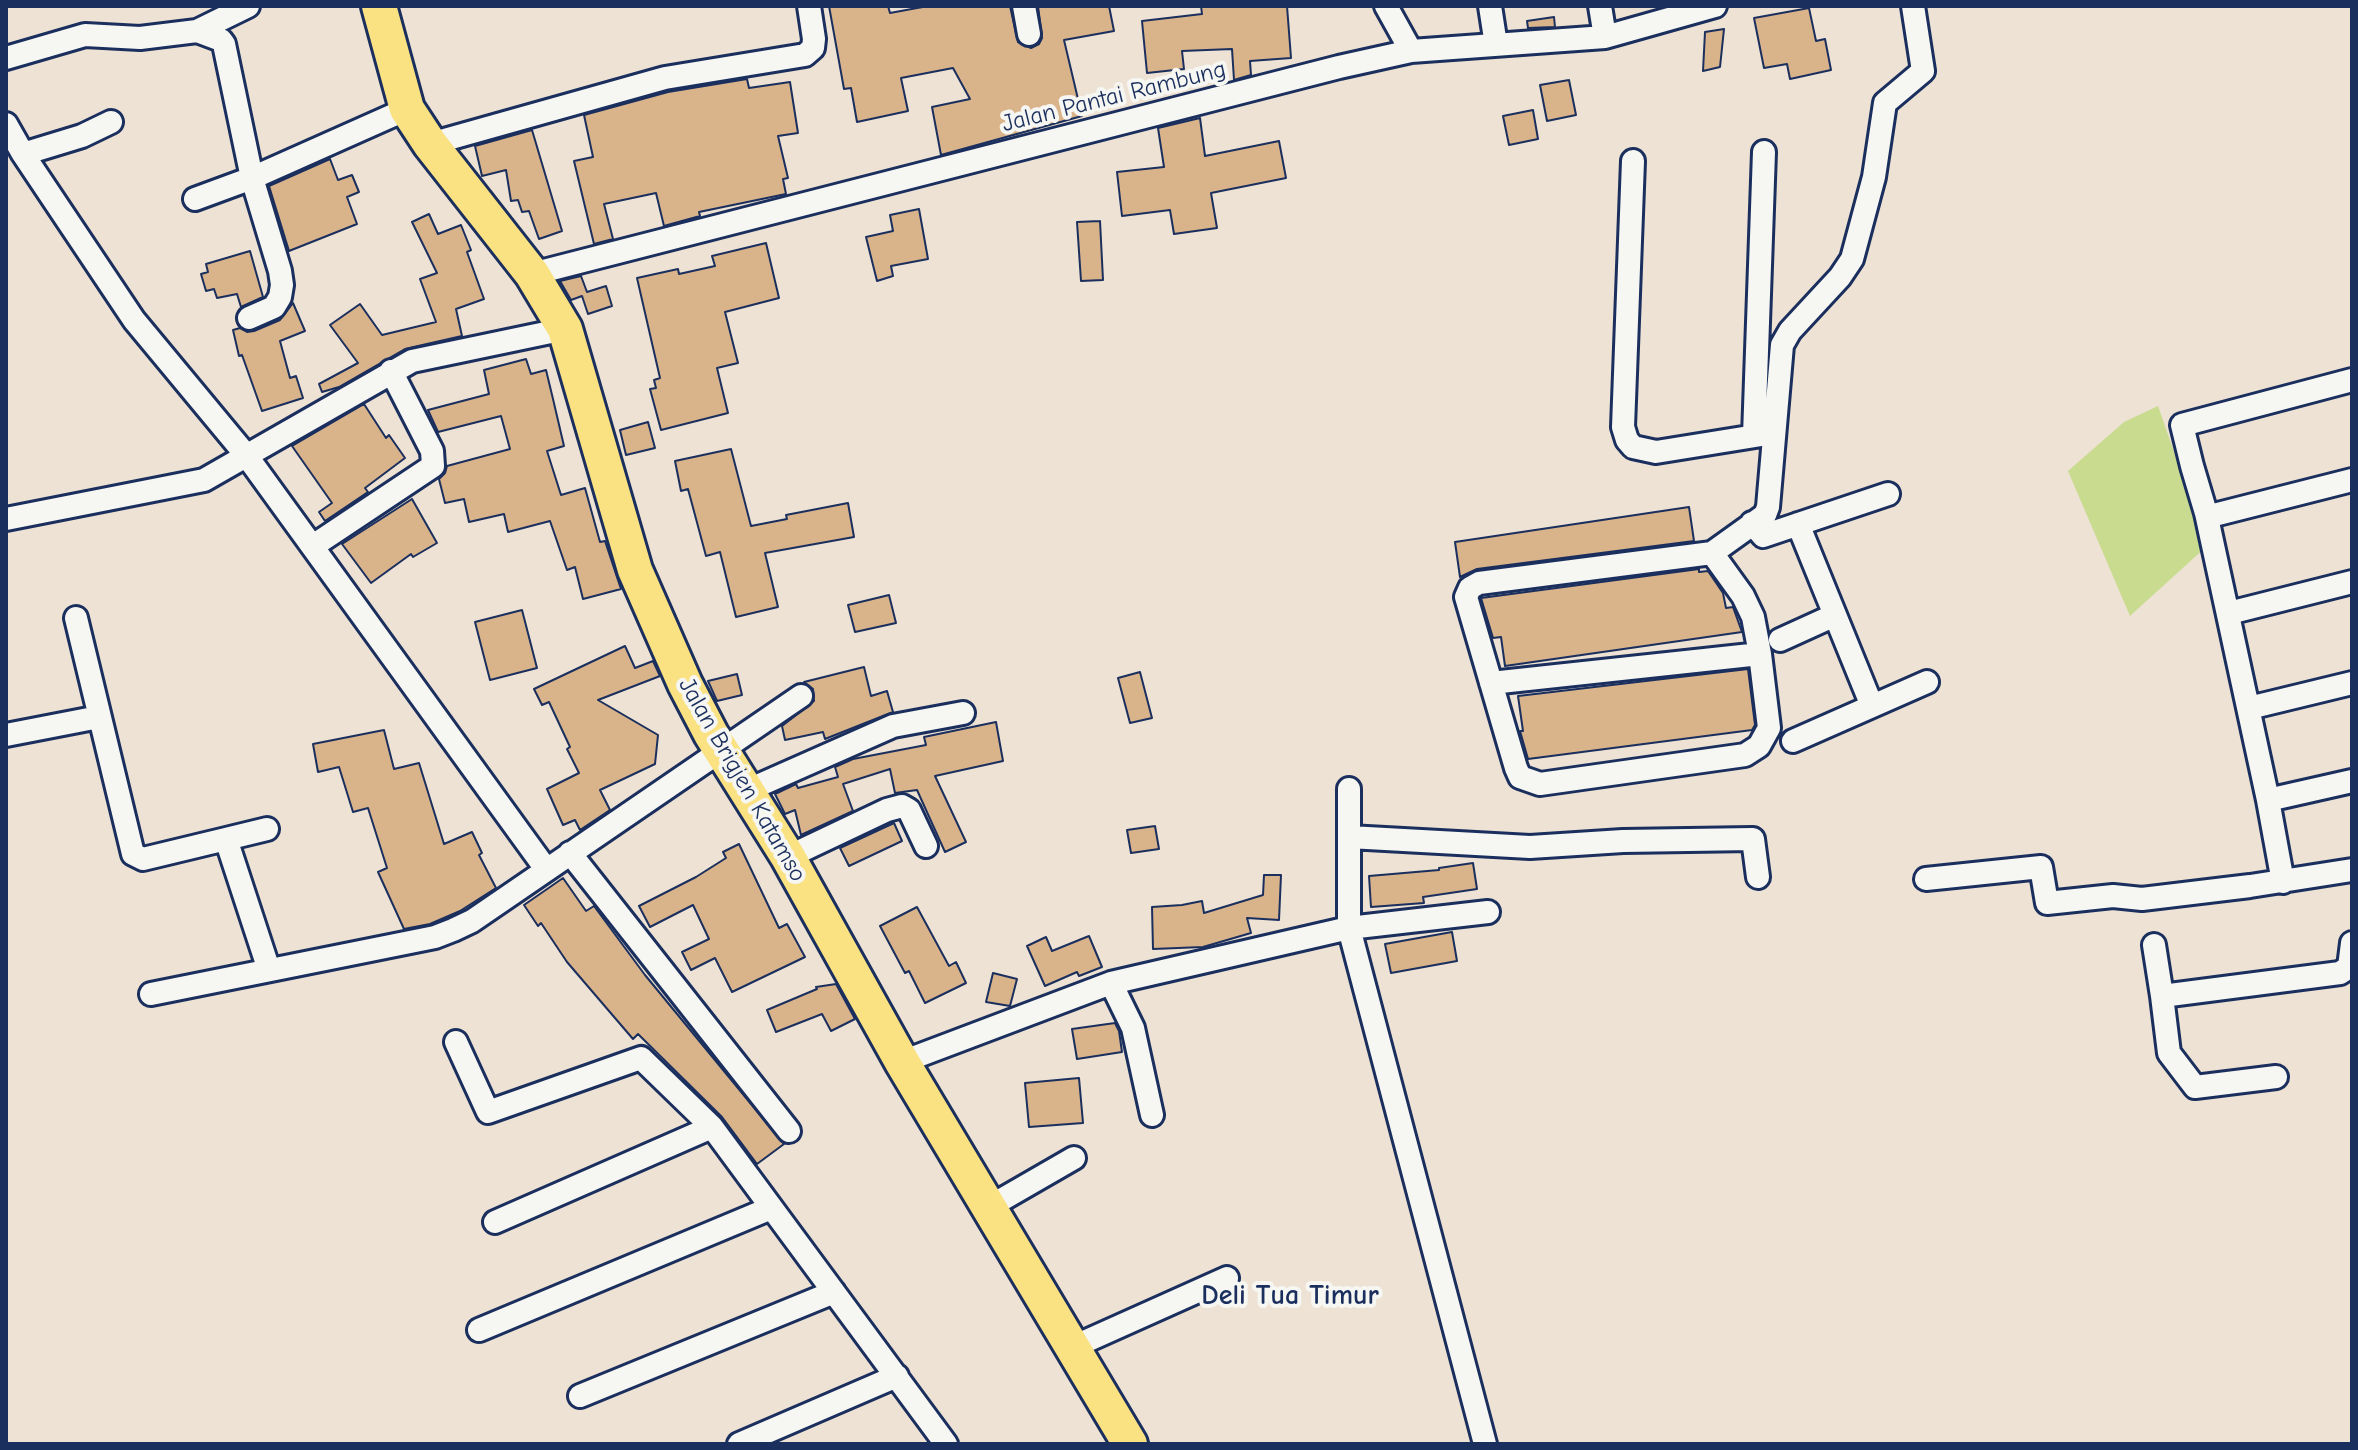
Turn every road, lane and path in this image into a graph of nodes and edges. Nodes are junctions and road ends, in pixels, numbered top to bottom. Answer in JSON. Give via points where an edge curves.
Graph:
{"nodes":[{"id":1,"x":248,"y":6,"type":"edge"},
{"id":2,"x":379,"y":6,"type":"edge"},
{"id":3,"x":809,"y":6,"type":"edge"},
{"id":4,"x":1024,"y":6,"type":"edge"},
{"id":5,"x":1386,"y":6,"type":"edge"},
{"id":6,"x":1490,"y":6,"type":"edge"},
{"id":7,"x":1600,"y":6,"type":"edge"},
{"id":8,"x":1913,"y":6,"type":"edge"},
{"id":9,"x":1708,"y":7,"type":"edge"},
{"id":10,"x":197,"y":31,"type":"junction"},
{"id":11,"x":1029,"y":34,"type":"dead end"},
{"id":12,"x":1605,"y":37,"type":"junction"},
{"id":13,"x":1496,"y":45,"type":"junction"},
{"id":14,"x":1411,"y":51,"type":"junction"},
{"id":15,"x":6,"y":58,"type":"edge"},
{"id":16,"x":407,"y":109,"type":"junction"},
{"id":17,"x":111,"y":122,"type":"dead end"},
{"id":18,"x":6,"y":124,"type":"edge"},
{"id":19,"x":430,"y":144,"type":"junction"},
{"id":20,"x":1764,"y":152,"type":"dead end"},
{"id":21,"x":23,"y":154,"type":"junction"},
{"id":22,"x":1633,"y":161,"type":"dead end"},
{"id":23,"x":252,"y":178,"type":"junction"},
{"id":24,"x":195,"y":199,"type":"dead end"},
{"id":25,"x":532,"y":274,"type":"junction"},
{"id":26,"x":249,"y":318,"type":"dead end"},
{"id":27,"x":565,"y":329,"type":"junction"},
{"id":28,"x":391,"y":371,"type":"junction"},
{"id":29,"x":2352,"y":380,"type":"edge"},
{"id":30,"x":1764,"y":434,"type":"junction"},
{"id":31,"x":246,"y":455,"type":"junction"},
{"id":32,"x":2352,"y":480,"type":"edge"},
{"id":33,"x":1888,"y":494,"type":"dead end"},
{"id":34,"x":2206,"y":513,"type":"junction"},
{"id":35,"x":6,"y":519,"type":"edge"},
{"id":36,"x":1798,"y":524,"type":"junction"},
{"id":37,"x":1744,"y":529,"type":"junction"},
{"id":38,"x":313,"y":546,"type":"junction"},
{"id":39,"x":1713,"y":551,"type":"junction"},
{"id":40,"x":2352,"y":582,"type":"edge"},
{"id":41,"x":2229,"y":613,"type":"junction"},
{"id":42,"x":1835,"y":615,"type":"junction"},
{"id":43,"x":76,"y":618,"type":"dead end"},
{"id":44,"x":1780,"y":640,"type":"dead end"},
{"id":45,"x":1760,"y":654,"type":"junction"},
{"id":46,"x":1927,"y":682,"type":"dead end"},
{"id":47,"x":1491,"y":683,"type":"junction"},
{"id":48,"x":2352,"y":683,"type":"edge"},
{"id":49,"x":801,"y":696,"type":"dead end"},
{"id":50,"x":1872,"y":706,"type":"junction"},
{"id":51,"x":2249,"y":708,"type":"junction"},
{"id":52,"x":963,"y":713,"type":"dead end"},
{"id":53,"x":99,"y":717,"type":"junction"},
{"id":54,"x":6,"y":735,"type":"edge"},
{"id":55,"x":1793,"y":741,"type":"dead end"},
{"id":56,"x":722,"y":751,"type":"junction"},
{"id":57,"x":2352,"y":781,"type":"edge"},
{"id":58,"x":1349,"y":789,"type":"dead end"},
{"id":59,"x":746,"y":791,"type":"junction"},
{"id":60,"x":2268,"y":800,"type":"junction"},
{"id":61,"x":267,"y":829,"type":"dead end"},
{"id":62,"x":1349,"y":837,"type":"junction"},
{"id":63,"x":226,"y":839,"type":"junction"},
{"id":64,"x":926,"y":846,"type":"dead end"},
{"id":65,"x":570,"y":853,"type":"junction"},
{"id":66,"x":788,"y":857,"type":"junction"},
{"id":67,"x":546,"y":869,"type":"junction"},
{"id":68,"x":2352,"y":870,"type":"edge"},
{"id":69,"x":1758,"y":877,"type":"dead end"},
{"id":70,"x":1926,"y":879,"type":"dead end"},
{"id":71,"x":2283,"y":882,"type":"dead end"},
{"id":72,"x":1488,"y":912,"type":"dead end"},
{"id":73,"x":1349,"y":928,"type":"junction"},
{"id":74,"x":2352,"y":943,"type":"edge"},
{"id":75,"x":2154,"y":945,"type":"dead end"},
{"id":76,"x":269,"y":970,"type":"junction"},
{"id":77,"x":1111,"y":983,"type":"junction"},
{"id":78,"x":151,"y":994,"type":"dead end"},
{"id":79,"x":2162,"y":996,"type":"junction"},
{"id":80,"x":456,"y":1042,"type":"dead end"},
{"id":81,"x":902,"y":1062,"type":"junction"},
{"id":82,"x":2276,"y":1077,"type":"dead end"},
{"id":83,"x":1152,"y":1115,"type":"dead end"},
{"id":84,"x":712,"y":1127,"type":"junction"},
{"id":85,"x":789,"y":1131,"type":"dead end"},
{"id":86,"x":1074,"y":1158,"type":"dead end"},
{"id":87,"x":989,"y":1207,"type":"junction"},
{"id":88,"x":771,"y":1208,"type":"junction"},
{"id":89,"x":495,"y":1222,"type":"dead end"},
{"id":90,"x":1227,"y":1278,"type":"dead end"},
{"id":91,"x":834,"y":1292,"type":"junction"},
{"id":92,"x":479,"y":1330,"type":"dead end"},
{"id":93,"x":1073,"y":1347,"type":"junction"},
{"id":94,"x":897,"y":1376,"type":"junction"},
{"id":95,"x":580,"y":1396,"type":"dead end"},
{"id":96,"x":739,"y":1444,"type":"edge"},
{"id":97,"x":946,"y":1444,"type":"edge"},
{"id":98,"x":1130,"y":1444,"type":"edge"},
{"id":99,"x":1485,"y":1444,"type":"edge"}],
"edges":[{"from":1,"to":10,"type":"street"},
{"from":2,"to":16,"type":"main road","name":"Jalan Brigjen Katamso"},
{"from":3,"to":19,"type":"street","via":[[814,39],[805,55],[665,78]]},
{"from":4,"to":11,"type":"street"},
{"from":5,"to":14,"type":"street"},
{"from":6,"to":13,"type":"street"},
{"from":7,"to":12,"type":"street"},
{"from":8,"to":30,"type":"street","via":[[1923,71],[1885,103],[1874,177],[1852,259],[1782,345]]},
{"from":9,"to":12,"type":"street","name":"Jalan Pantai Rambung"},
{"from":10,"to":15,"type":"street","via":[[140,38],[85,35]]},
{"from":10,"to":23,"type":"street","via":[[224,44]]},
{"from":12,"to":13,"type":"street","name":"Jalan Pantai Rambung"},
{"from":13,"to":14,"type":"street","name":"Jalan Pantai Rambung"},
{"from":14,"to":25,"type":"street","name":"Jalan Pantai Rambung"},
{"from":16,"to":19,"type":"main road","name":"Jalan Brigjen Katamso"},
{"from":16,"to":23,"type":"street"},
{"from":17,"to":21,"type":"street"},
{"from":18,"to":21,"type":"street"},
{"from":19,"to":25,"type":"main road","name":"Jalan Brigjen Katamso"},
{"from":20,"to":30,"type":"street"},
{"from":21,"to":31,"type":"street","via":[[134,320]]},
{"from":22,"to":30,"type":"street","via":[[1623,427],[1627,440],[1633,447],[1656,452]]},
{"from":23,"to":24,"type":"street"},
{"from":23,"to":26,"type":"street","via":[[282,285],[274,307]]},
{"from":25,"to":27,"type":"main road","name":"Jalan Brigjen Katamso"},
{"from":27,"to":28,"type":"street","via":[[412,361]]},
{"from":27,"to":56,"type":"main road","name":"Jalan Brigjen Katamso","via":[[635,570],[685,684]]},
{"from":28,"to":31,"type":"street"},
{"from":28,"to":38,"type":"street","via":[[432,451],[433,466]]},
{"from":29,"to":34,"type":"street","via":[[2182,425]]},
{"from":30,"to":37,"type":"street","via":[[1768,507]]},
{"from":31,"to":35,"type":"street","via":[[204,480]]},
{"from":31,"to":38,"type":"street"},
{"from":32,"to":34,"type":"street","via":[[2214,516]]},
{"from":33,"to":36,"type":"street"},
{"from":34,"to":41,"type":"street"},
{"from":36,"to":37,"type":"street","via":[[1763,536]]},
{"from":36,"to":42,"type":"street"},
{"from":37,"to":39,"type":"street"},
{"from":38,"to":67,"type":"street"},
{"from":39,"to":45,"type":"street","via":[[1753,617]]},
{"from":39,"to":47,"type":"street","via":[[1470,588],[1466,597]]},
{"from":40,"to":41,"type":"street"},
{"from":41,"to":51,"type":"street"},
{"from":42,"to":44,"type":"street"},
{"from":42,"to":50,"type":"street"},
{"from":43,"to":53,"type":"street"},
{"from":45,"to":47,"type":"street"},
{"from":45,"to":47,"type":"street","via":[[1769,728],[1759,746],[1745,755],[1540,784],[1520,777]]},
{"from":46,"to":50,"type":"street"},
{"from":48,"to":51,"type":"street"},
{"from":49,"to":56,"type":"street"},
{"from":50,"to":55,"type":"street"},
{"from":51,"to":60,"type":"street"},
{"from":52,"to":59,"type":"street","via":[[893,726]]},
{"from":53,"to":54,"type":"street"},
{"from":53,"to":63,"type":"street","via":[[135,857]]},
{"from":56,"to":59,"type":"main road","name":"Jalan Brigjen Katamso"},
{"from":56,"to":65,"type":"street"},
{"from":57,"to":60,"type":"street"},
{"from":58,"to":62,"type":"street"},
{"from":59,"to":66,"type":"main road","name":"Jalan Brigjen Katamso"},
{"from":60,"to":71,"type":"street"},
{"from":61,"to":63,"type":"street"},
{"from":62,"to":69,"type":"street","via":[[1530,847],[1753,839]]},
{"from":62,"to":73,"type":"street"},
{"from":63,"to":76,"type":"street"},
{"from":64,"to":66,"type":"street","via":[[902,806]]},
{"from":65,"to":67,"type":"street"},
{"from":65,"to":85,"type":"street"},
{"from":66,"to":81,"type":"main road","name":"Jalan Brigjen Katamso"},
{"from":67,"to":76,"type":"street","via":[[472,921],[435,937]]},
{"from":68,"to":70,"type":"street","via":[[2142,899],[2113,896],[2047,903],[2041,867]]},
{"from":72,"to":73,"type":"street"},
{"from":73,"to":77,"type":"street"},
{"from":73,"to":99,"type":"street"},
{"from":74,"to":79,"type":"street","via":[[2349,967],[2340,973]]},
{"from":75,"to":79,"type":"street"},
{"from":76,"to":78,"type":"street"},
{"from":77,"to":81,"type":"street"},
{"from":77,"to":83,"type":"street","via":[[1133,1028]]},
{"from":79,"to":82,"type":"street","via":[[2169,1053],[2195,1087]]},
{"from":80,"to":84,"type":"street","via":[[488,1112],[641,1058]]},
{"from":81,"to":87,"type":"main road","name":"Jalan Brigjen Katamso"},
{"from":84,"to":88,"type":"street"},
{"from":84,"to":89,"type":"street"},
{"from":86,"to":87,"type":"street"},
{"from":87,"to":93,"type":"main road","name":"Jalan Brigjen Katamso"},
{"from":88,"to":91,"type":"street"},
{"from":88,"to":92,"type":"street"},
{"from":90,"to":93,"type":"street"},
{"from":91,"to":94,"type":"street"},
{"from":91,"to":95,"type":"street"},
{"from":93,"to":98,"type":"main road","name":"Jalan Brigjen Katamso"},
{"from":94,"to":96,"type":"street"},
{"from":94,"to":97,"type":"street"}]}
